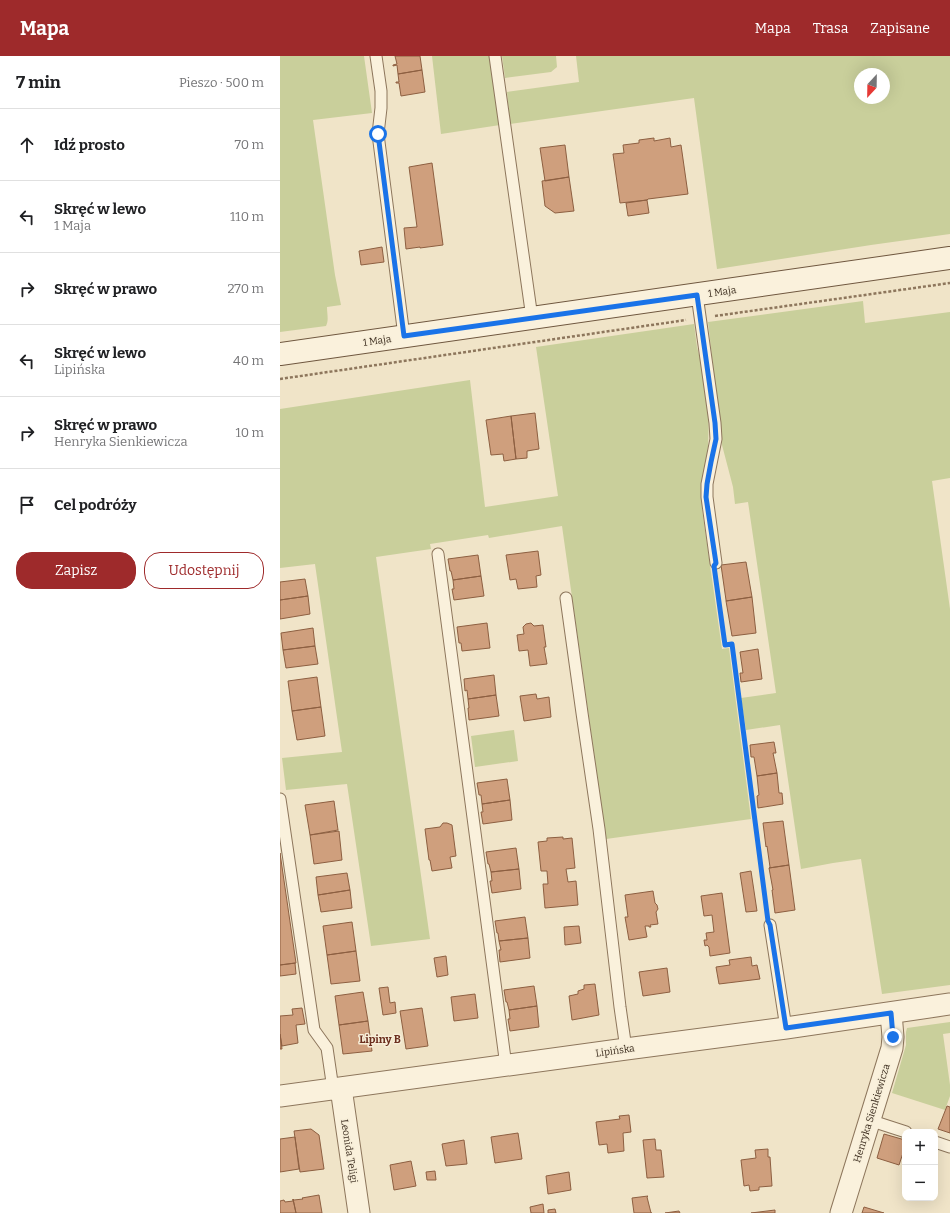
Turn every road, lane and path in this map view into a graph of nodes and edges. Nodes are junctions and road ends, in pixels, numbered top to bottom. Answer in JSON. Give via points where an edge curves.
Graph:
{"nodes":[{"id":1,"x":376,"y":56,"type":"edge"},
{"id":2,"x":495,"y":56,"type":"edge"},
{"id":3,"x":950,"y":258,"type":"edge"},
{"id":4,"x":950,"y":283,"type":"edge"},
{"id":5,"x":697,"y":295,"type":"junction"},
{"id":6,"x":532,"y":318,"type":"junction"},
{"id":7,"x":701,"y":318,"type":"junction"},
{"id":8,"x":404,"y":336,"type":"junction"},
{"id":9,"x":280,"y":354,"type":"edge"},
{"id":10,"x":280,"y":379,"type":"edge"},
{"id":11,"x":438,"y":554,"type":"dead end"},
{"id":12,"x":716,"y":563,"type":"joint"},
{"id":13,"x":566,"y":598,"type":"dead end"},
{"id":14,"x":280,"y":799,"type":"edge"},
{"id":15,"x":770,"y":925,"type":"joint"},
{"id":16,"x":950,"y":1004,"type":"edge"},
{"id":17,"x":891,"y":1013,"type":"junction"},
{"id":18,"x":786,"y":1028,"type":"junction"},
{"id":19,"x":626,"y":1049,"type":"junction"},
{"id":20,"x":506,"y":1066,"type":"junction"},
{"id":21,"x":337,"y":1089,"type":"junction"},
{"id":22,"x":280,"y":1096,"type":"edge"},
{"id":23,"x":869,"y":1120,"type":"junction"},
{"id":24,"x":902,"y":1131,"type":"edge"},
{"id":25,"x":938,"y":1143,"type":"edge"},
{"id":26,"x":950,"y":1147,"type":"edge"},
{"id":27,"x":359,"y":1213,"type":"edge"},
{"id":28,"x":841,"y":1213,"type":"edge"}],
"edges":[{"from":1,"to":8,"type":"lane","via":[[382,91],[378,134]]},
{"from":2,"to":6,"type":"lane"},
{"from":3,"to":5,"type":"main road","name":"1 Maja"},
{"from":4,"to":7,"type":"path"},
{"from":5,"to":6,"type":"main road","name":"1 Maja"},
{"from":5,"to":7,"type":"lane"},
{"from":6,"to":8,"type":"main road","name":"1 Maja"},
{"from":7,"to":10,"type":"path"},
{"from":7,"to":12,"type":"lane","via":[[716,434],[706,497]]},
{"from":8,"to":9,"type":"main road","name":"1 Maja"},
{"from":11,"to":20,"type":"lane"},
{"from":12,"to":15,"type":"path","via":[[714,566],[725,645],[732,644]]},
{"from":13,"to":19,"type":"lane","via":[[604,863]]},
{"from":14,"to":21,"type":"lane","via":[[314,1030],[327,1048]]},
{"from":15,"to":18,"type":"lane"},
{"from":16,"to":17,"type":"street","name":"Lipińska"},
{"from":17,"to":18,"type":"street","name":"Lipińska"},
{"from":17,"to":23,"type":"street","name":"Henryka Sienkiewicza","via":[[892,1048]]},
{"from":18,"to":19,"type":"street","name":"Lipińska"},
{"from":19,"to":20,"type":"street","name":"Lipińska"},
{"from":20,"to":21,"type":"street","name":"Lipińska"},
{"from":21,"to":22,"type":"street","name":"Lipińska"},
{"from":21,"to":27,"type":"street","name":"Leonida Teligi"},
{"from":23,"to":24,"type":"lane"},
{"from":23,"to":28,"type":"street","name":"Henryka Sienkiewicza"},
{"from":25,"to":26,"type":"lane"}]}
